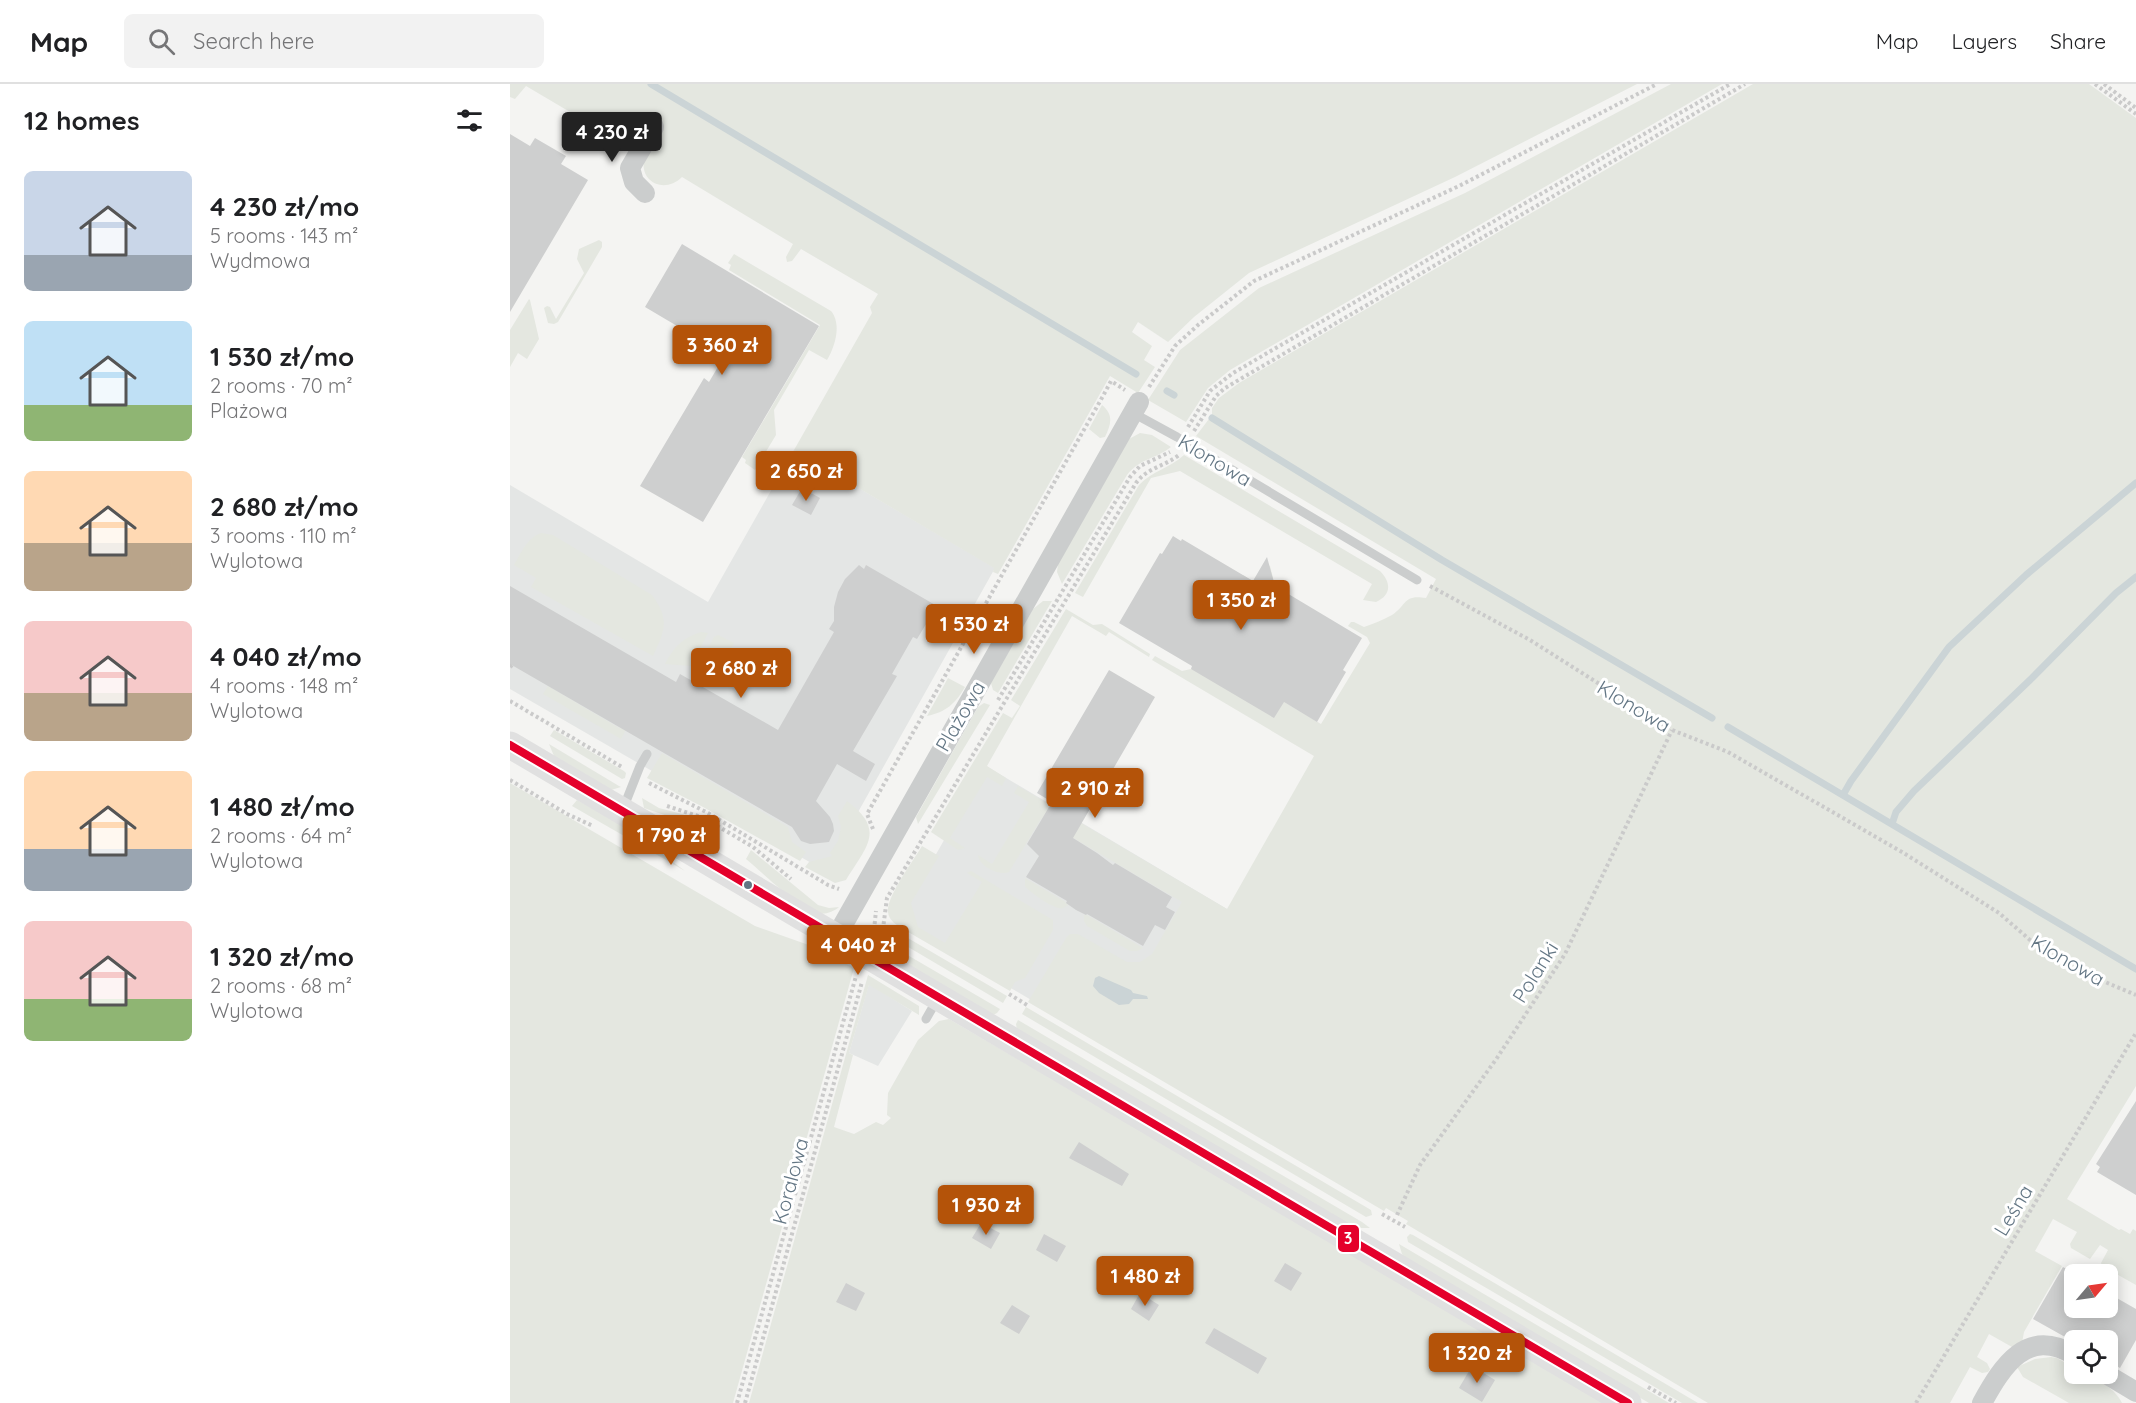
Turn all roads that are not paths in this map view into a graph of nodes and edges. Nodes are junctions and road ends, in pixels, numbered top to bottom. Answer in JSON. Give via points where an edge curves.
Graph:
{"nodes":[{"id":1,"x":654,"y":127,"type":"dead end"},
{"id":2,"x":645,"y":193,"type":"dead end"},
{"id":3,"x":1138,"y":405,"type":"joint"},
{"id":4,"x":1417,"y":580,"type":"road end"},
{"id":5,"x":510,"y":745,"type":"edge"},
{"id":6,"x":647,"y":754,"type":"dead end"},
{"id":7,"x":622,"y":811,"type":"junction"},
{"id":8,"x":836,"y":937,"type":"junction"},
{"id":9,"x":939,"y":997,"type":"junction"},
{"id":10,"x":926,"y":1019,"type":"dead end"},
{"id":11,"x":2064,"y":1349,"type":"edge"},
{"id":12,"x":2118,"y":1382,"type":"edge"},
{"id":13,"x":2136,"y":1394,"type":"edge"},
{"id":14,"x":1628,"y":1403,"type":"edge"},
{"id":15,"x":1982,"y":1403,"type":"edge"},
{"id":16,"x":2135,"y":1403,"type":"edge"}],
"edges":[{"from":1,"to":2,"type":"street","via":[[630,168],[634,182]]},
{"from":3,"to":4,"type":"lane","name":"Klonowa","via":[[1184,441]]},
{"from":3,"to":8,"type":"street","name":"Plażowa"},
{"from":5,"to":7,"type":"street"},
{"from":6,"to":7,"type":"lane"},
{"from":7,"to":8,"type":"street"},
{"from":8,"to":9,"type":"street"},
{"from":9,"to":10,"type":"lane"},
{"from":9,"to":14,"type":"street"},
{"from":11,"to":15,"type":"street","via":[[2045,1344],[2019,1354],[1998,1375]]},
{"from":12,"to":13,"type":"street"},
{"from":13,"to":16,"type":"street"}]}
